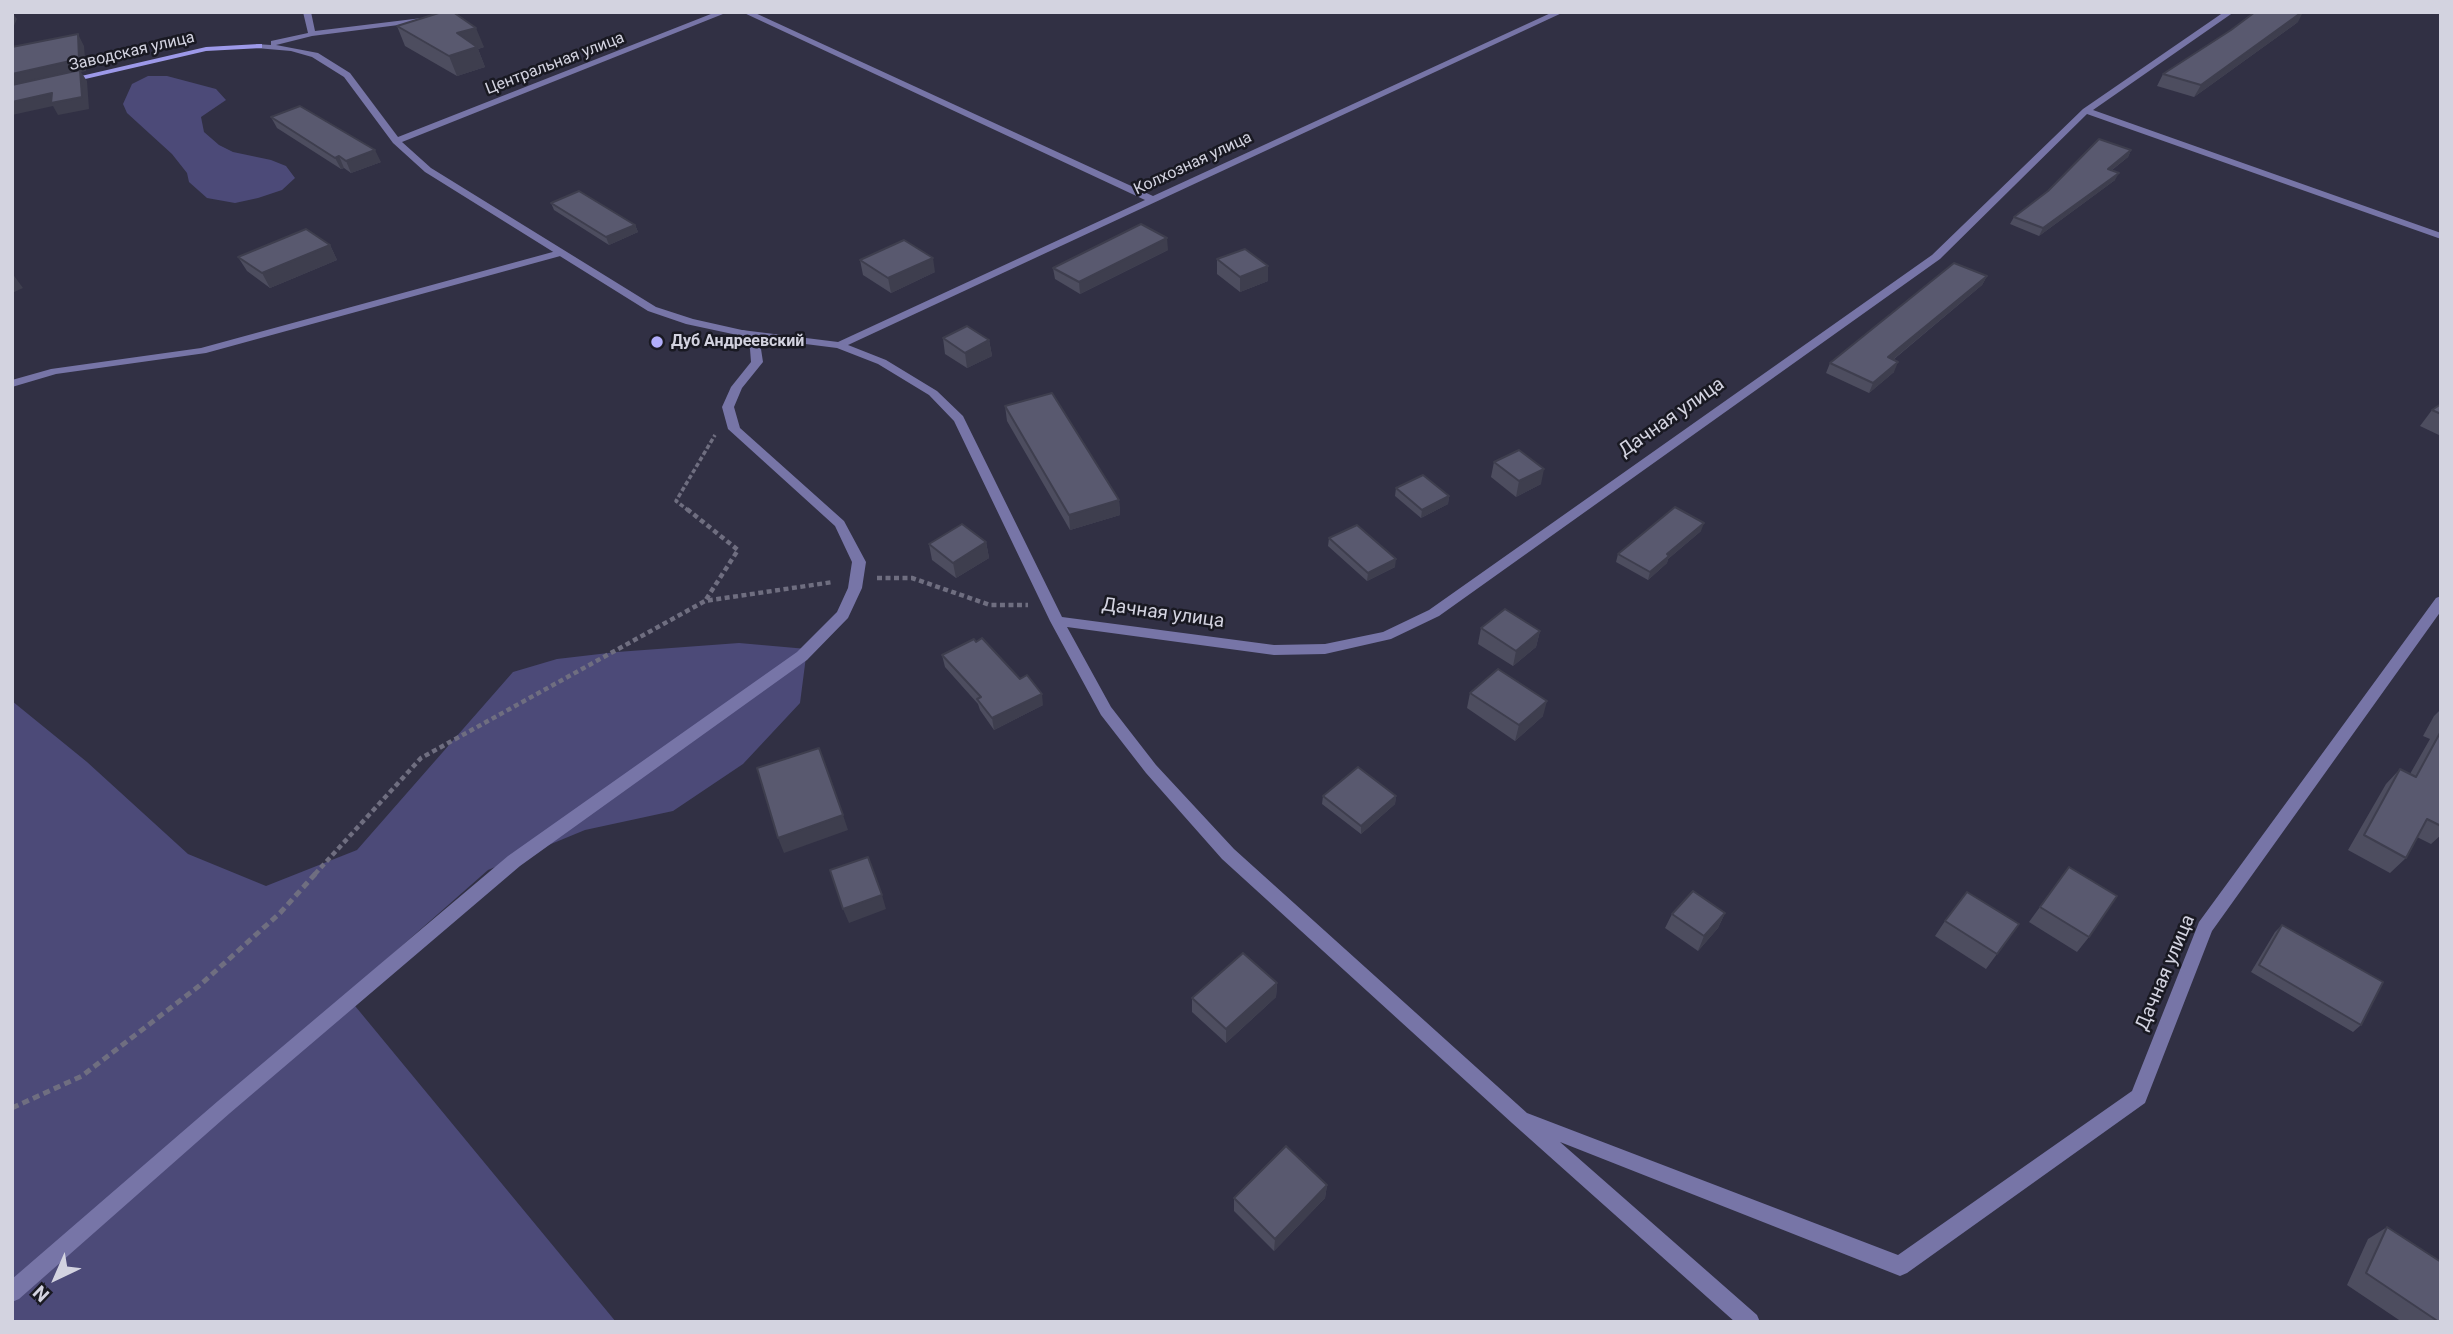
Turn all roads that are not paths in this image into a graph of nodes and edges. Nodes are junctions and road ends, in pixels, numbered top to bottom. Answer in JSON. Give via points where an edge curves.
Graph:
{"nodes":[{"id":1,"x":307,"y":12,"type":"edge"},
{"id":2,"x":455,"y":12,"type":"edge"},
{"id":3,"x":724,"y":12,"type":"edge"},
{"id":4,"x":746,"y":12,"type":"edge"},
{"id":5,"x":1560,"y":12,"type":"edge"},
{"id":6,"x":2230,"y":12,"type":"edge"},
{"id":7,"x":312,"y":34,"type":"junction"},
{"id":8,"x":259,"y":46,"type":"junction"},
{"id":9,"x":64,"y":81,"type":"edge"},
{"id":10,"x":2086,"y":111,"type":"junction"},
{"id":11,"x":396,"y":141,"type":"junction"},
{"id":12,"x":1153,"y":200,"type":"junction"},
{"id":13,"x":2441,"y":236,"type":"edge"},
{"id":14,"x":560,"y":253,"type":"junction"},
{"id":15,"x":742,"y":333,"type":"junction"},
{"id":16,"x":839,"y":345,"type":"junction"},
{"id":17,"x":12,"y":384,"type":"edge"},
{"id":18,"x":2441,"y":601,"type":"edge"},
{"id":19,"x":1057,"y":621,"type":"junction"},
{"id":20,"x":1518,"y":1117,"type":"junction"},
{"id":21,"x":12,"y":1292,"type":"edge"},
{"id":22,"x":1750,"y":1322,"type":"edge"}],
"edges":[{"from":1,"to":7,"type":"street"},
{"from":2,"to":7,"type":"street"},
{"from":3,"to":11,"type":"street","name":"Центральная улица"},
{"from":4,"to":12,"type":"street"},
{"from":5,"to":12,"type":"street","name":"Колхозная улица"},
{"from":6,"to":10,"type":"street","name":"Дачная улица"},
{"from":7,"to":8,"type":"street"},
{"from":8,"to":9,"type":"street","name":"Заводская улица","via":[[206,50]]},
{"from":8,"to":11,"type":"street","via":[[315,55],[347,75]]},
{"from":10,"to":13,"type":"street"},
{"from":10,"to":19,"type":"street","name":"Дачная улица","via":[[1936,257],[1434,613],[1386,636],[1299,650]]},
{"from":11,"to":14,"type":"street","via":[[428,170]]},
{"from":12,"to":16,"type":"street","name":"Колхозная улица"},
{"from":14,"to":15,"type":"street","via":[[652,309]]},
{"from":14,"to":17,"type":"street","via":[[202,351],[55,371]]},
{"from":15,"to":16,"type":"street"},
{"from":15,"to":21,"type":"street","via":[[755,349],[757,362],[728,407],[734,429],[840,524],[859,562],[855,588],[842,615],[802,656],[514,861]]},
{"from":16,"to":19,"type":"street","via":[[911,377],[959,419]]},
{"from":18,"to":20,"type":"street","name":"Дачная улица","via":[[2205,927],[2139,1097],[1900,1266]]},
{"from":19,"to":20,"type":"street","via":[[1106,711],[1228,855]]},
{"from":20,"to":22,"type":"street"}]}
